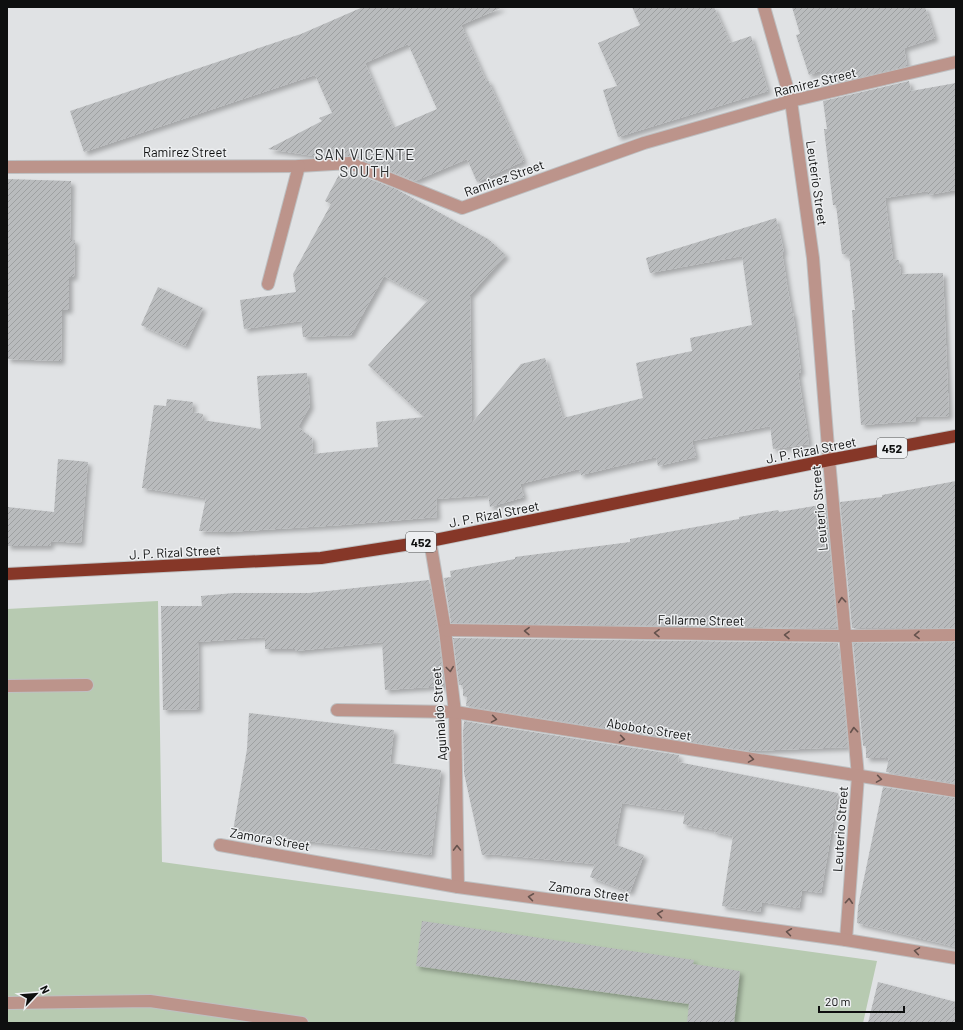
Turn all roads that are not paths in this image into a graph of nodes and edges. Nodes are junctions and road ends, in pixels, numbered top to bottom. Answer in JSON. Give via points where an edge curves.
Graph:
{"nodes":[{"id":1,"x":764,"y":7,"type":"edge"},
{"id":2,"x":956,"y":62,"type":"edge"},
{"id":3,"x":792,"y":101,"type":"junction"},
{"id":4,"x":299,"y":166,"type":"junction"},
{"id":5,"x":7,"y":167,"type":"edge"},
{"id":6,"x":268,"y":284,"type":"dead end"},
{"id":7,"x":956,"y":436,"type":"edge"},
{"id":8,"x":829,"y":460,"type":"junction"},
{"id":9,"x":430,"y":541,"type":"junction"},
{"id":10,"x":7,"y":574,"type":"edge"},
{"id":11,"x":445,"y":630,"type":"junction"},
{"id":12,"x":956,"y":635,"type":"edge"},
{"id":13,"x":845,"y":636,"type":"junction"},
{"id":14,"x":87,"y":684,"type":"dead end"},
{"id":15,"x":7,"y":686,"type":"edge"},
{"id":16,"x":337,"y":710,"type":"dead end"},
{"id":17,"x":455,"y":712,"type":"junction"},
{"id":18,"x":858,"y":776,"type":"junction"},
{"id":19,"x":956,"y":791,"type":"edge"},
{"id":20,"x":220,"y":845,"type":"dead end"},
{"id":21,"x":458,"y":887,"type":"junction"},
{"id":22,"x":846,"y":940,"type":"junction"},
{"id":23,"x":956,"y":958,"type":"edge"},
{"id":24,"x":7,"y":1003,"type":"edge"},
{"id":25,"x":302,"y":1023,"type":"edge"}],
"edges":[{"from":1,"to":3,"type":"street","name":"Leuterio Street"},
{"from":2,"to":3,"type":"street","name":"Ramirez Street"},
{"from":3,"to":4,"type":"street","name":"Ramirez Street","via":[[644,143],[462,208],[350,163]]},
{"from":3,"to":8,"type":"street","name":"Leuterio Street","via":[[814,258]]},
{"from":4,"to":5,"type":"street","name":"Ramirez Street"},
{"from":4,"to":6,"type":"street"},
{"from":7,"to":8,"type":"highway","name":"J. P. Rizal Street","number":"452"},
{"from":8,"to":9,"type":"highway","name":"J. P. Rizal Street","number":"452"},
{"from":13,"to":8,"type":"street","name":"Leuterio Street","one_way":true},
{"from":9,"to":10,"type":"highway","name":"J. P. Rizal Street","number":"452","via":[[321,558]]},
{"from":9,"to":11,"type":"street","name":"Aguinaldo Street"},
{"from":13,"to":11,"type":"street","name":"Fallarme Street","one_way":true},
{"from":11,"to":17,"type":"street","name":"Aguinaldo Street","one_way":true},
{"from":12,"to":13,"type":"street","name":"Fallarme Street","one_way":true},
{"from":18,"to":13,"type":"street","name":"Leuterio Street","one_way":true},
{"from":14,"to":15,"type":"street"},
{"from":16,"to":17,"type":"street","name":"Aboboto Street"},
{"from":17,"to":18,"type":"street","name":"Aboboto Street","one_way":true},
{"from":21,"to":17,"type":"street","name":"Aguinaldo Street","one_way":true},
{"from":18,"to":19,"type":"street","name":"Aboboto Street","one_way":true},
{"from":22,"to":18,"type":"street","name":"Leuterio Street","one_way":true},
{"from":20,"to":21,"type":"street","name":"Zamora Street"},
{"from":22,"to":21,"type":"street","name":"Zamora Street","one_way":true},
{"from":23,"to":22,"type":"street","name":"Zamora Street","one_way":true},
{"from":24,"to":25,"type":"street","via":[[150,1001]]}]}
